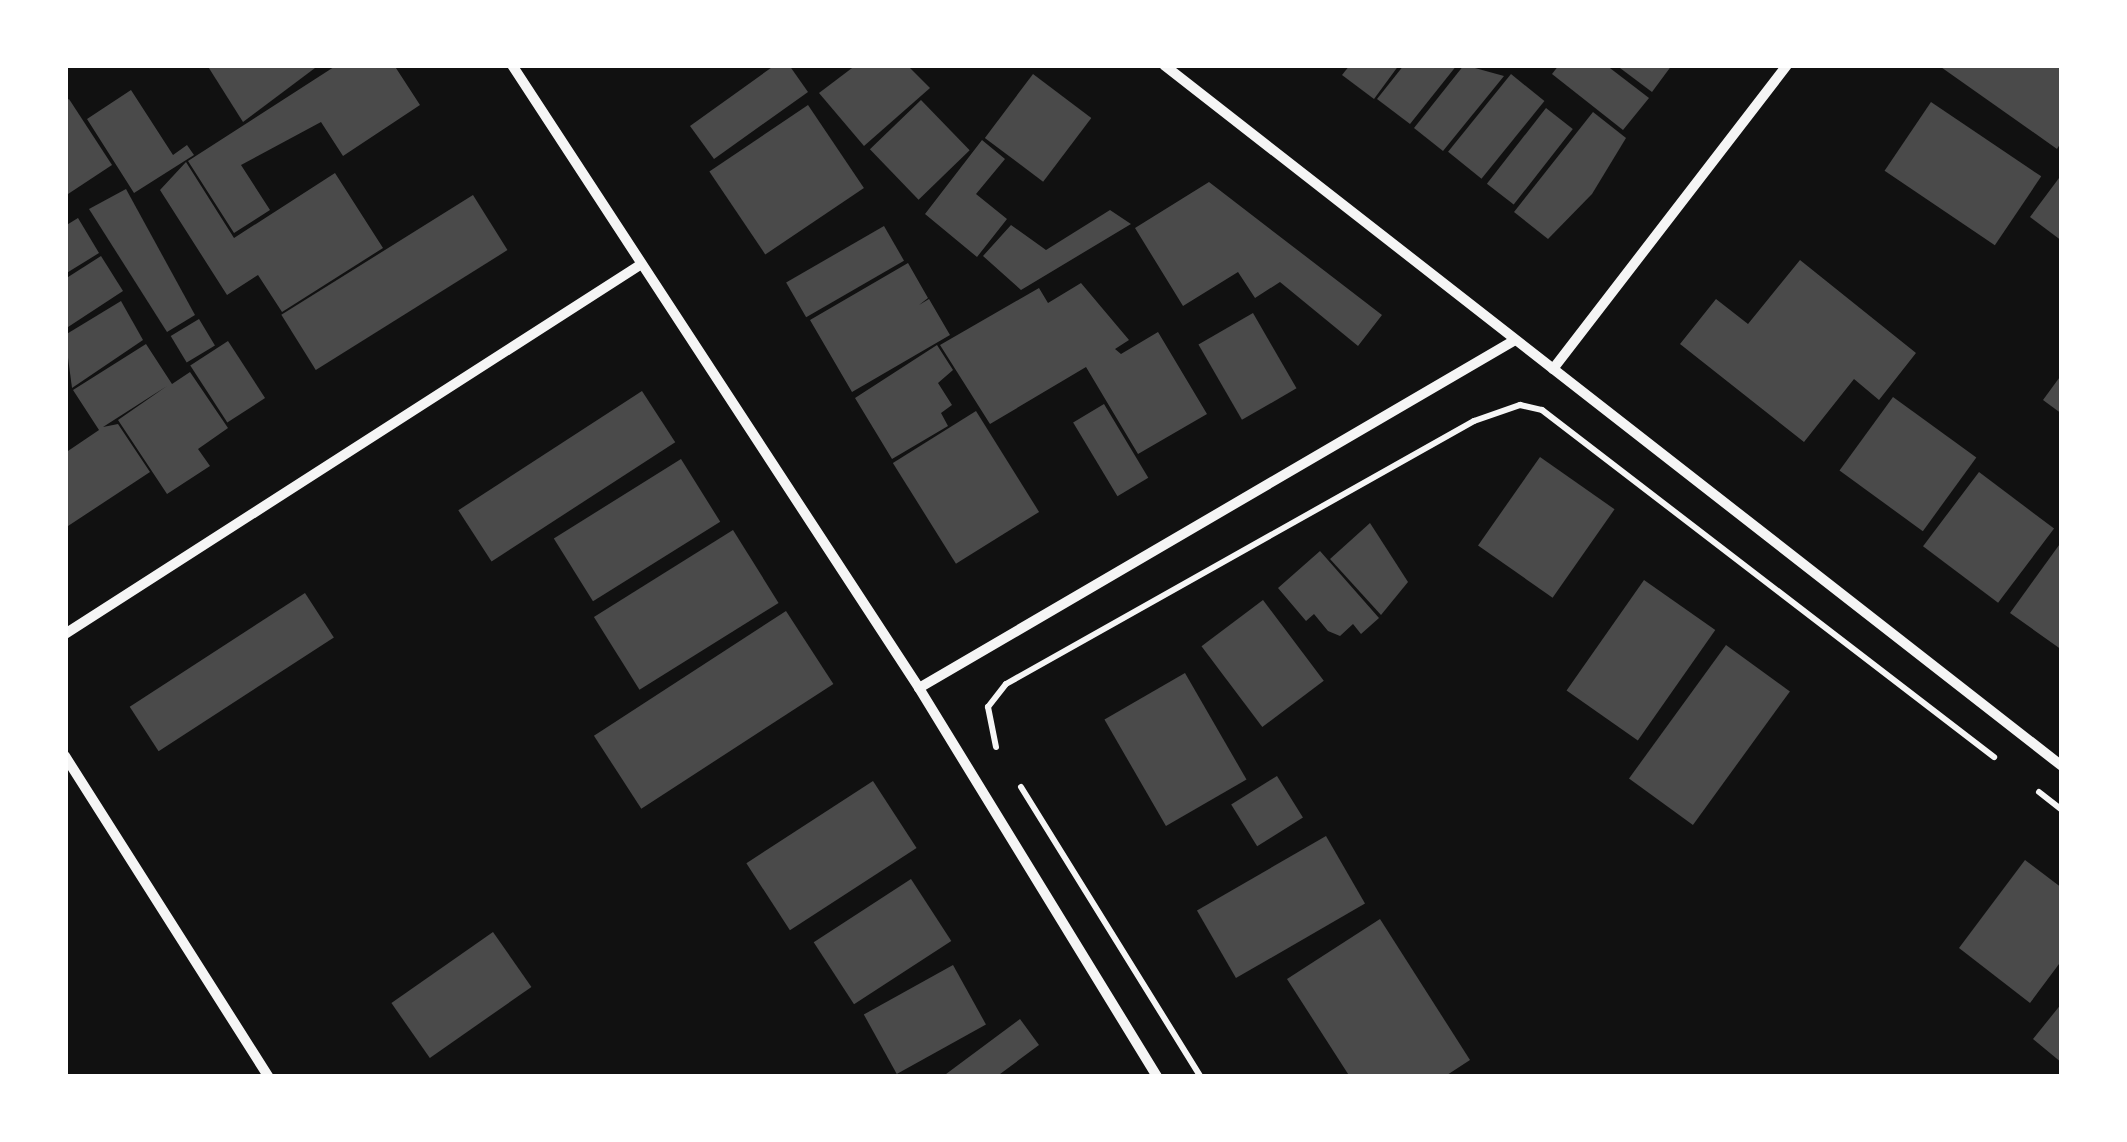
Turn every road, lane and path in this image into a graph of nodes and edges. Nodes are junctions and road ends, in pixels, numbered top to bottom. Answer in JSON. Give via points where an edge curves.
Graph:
{"nodes":[{"id":1,"x":512,"y":65,"type":"edge"},
{"id":2,"x":1164,"y":65,"type":"edge"},
{"id":3,"x":1787,"y":65,"type":"edge"},
{"id":4,"x":640,"y":265,"type":"junction"},
{"id":5,"x":1515,"y":340,"type":"junction"},
{"id":6,"x":1553,"y":369,"type":"junction"},
{"id":7,"x":65,"y":634,"type":"edge"},
{"id":8,"x":919,"y":688,"type":"junction"},
{"id":9,"x":65,"y":756,"type":"edge"},
{"id":10,"x":1004,"y":759,"type":"dead end"},
{"id":11,"x":2062,"y":766,"type":"edge"},
{"id":12,"x":2006,"y":767,"type":"dead end"},
{"id":13,"x":1014,"y":776,"type":"dead end"},
{"id":14,"x":2022,"y":779,"type":"dead end"},
{"id":15,"x":2062,"y":810,"type":"edge"},
{"id":16,"x":269,"y":1077,"type":"edge"},
{"id":17,"x":1157,"y":1077,"type":"edge"},
{"id":18,"x":1201,"y":1077,"type":"edge"}],
"edges":[{"from":1,"to":4,"type":"street"},
{"from":2,"to":5,"type":"street"},
{"from":3,"to":6,"type":"street"},
{"from":4,"to":7,"type":"street"},
{"from":4,"to":8,"type":"street"},
{"from":5,"to":6,"type":"street"},
{"from":5,"to":8,"type":"street"},
{"from":6,"to":11,"type":"street"},
{"from":8,"to":17,"type":"street"},
{"from":9,"to":16,"type":"street"},
{"from":10,"to":12,"type":"path","via":[[988,707],[1006,684],[1474,421],[1520,406],[1542,410]]},
{"from":13,"to":18,"type":"path"},
{"from":14,"to":15,"type":"path"}]}
